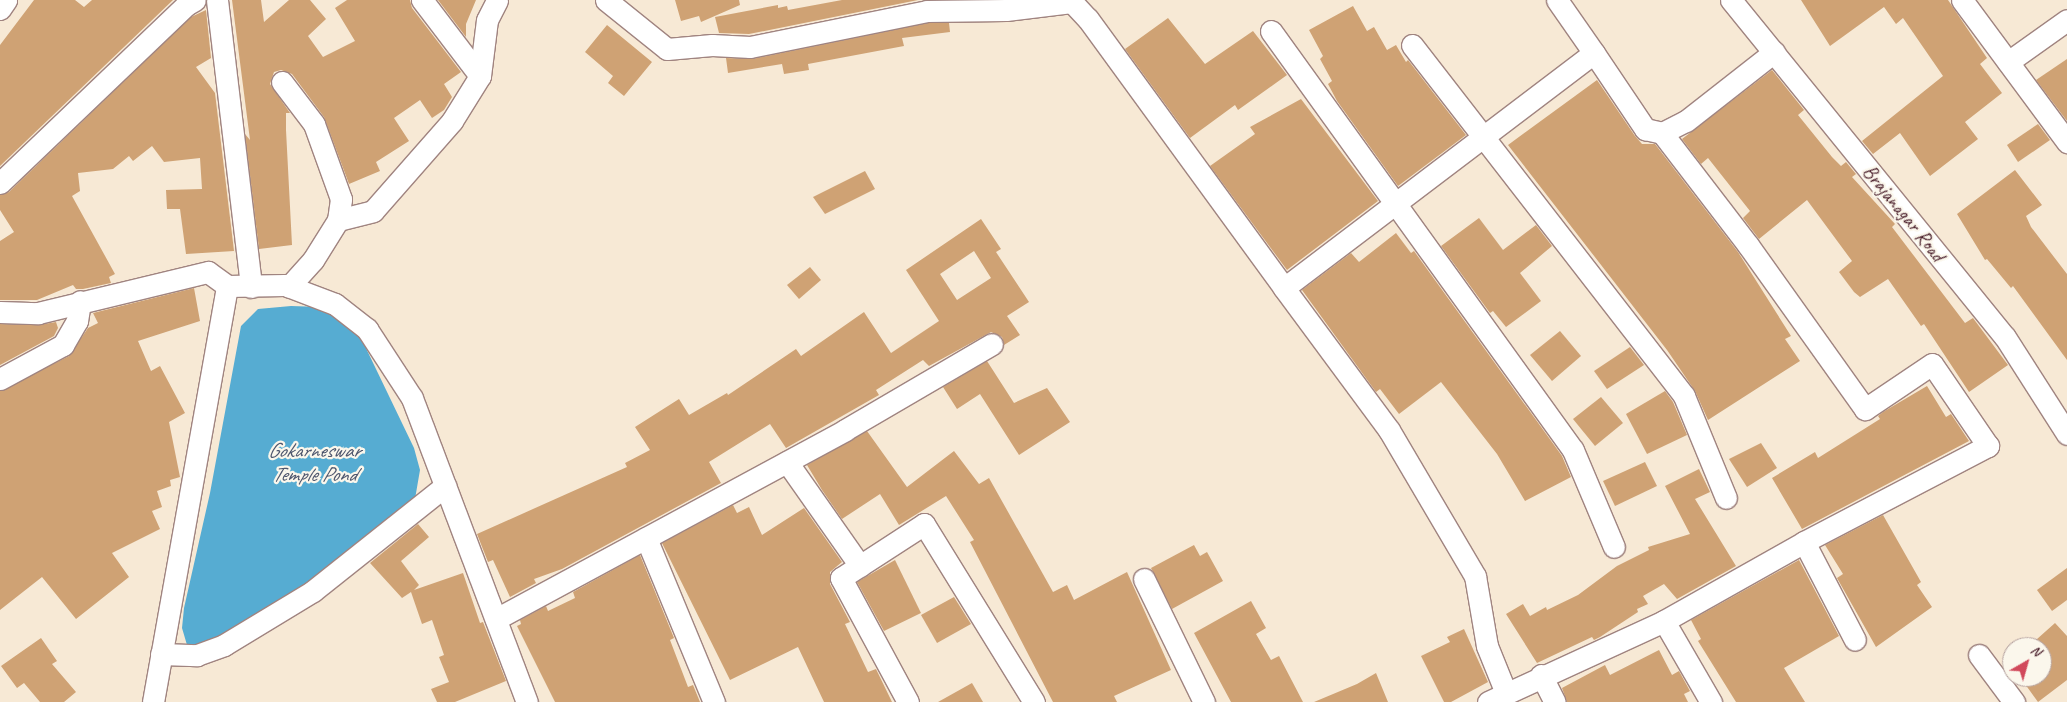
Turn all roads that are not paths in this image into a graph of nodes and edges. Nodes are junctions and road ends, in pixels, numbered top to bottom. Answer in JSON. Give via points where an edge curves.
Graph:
{"nodes":[{"id":1,"x":6,"y":0,"type":"edge"},
{"id":2,"x":196,"y":0,"type":"edge"},
{"id":3,"x":217,"y":0,"type":"edge"},
{"id":4,"x":422,"y":0,"type":"edge"},
{"id":5,"x":497,"y":0,"type":"edge"},
{"id":6,"x":606,"y":0,"type":"edge"},
{"id":7,"x":1557,"y":0,"type":"edge"},
{"id":8,"x":1731,"y":0,"type":"edge"},
{"id":9,"x":1962,"y":0,"type":"edge"},
{"id":10,"x":1080,"y":5,"type":"edge"},
{"id":11,"x":0,"y":9,"type":"edge"},
{"id":12,"x":2067,"y":20,"type":"edge"},
{"id":13,"x":1271,"y":31,"type":"dead end"},
{"id":14,"x":1412,"y":45,"type":"dead end"},
{"id":15,"x":1774,"y":52,"type":"junction"},
{"id":16,"x":1594,"y":53,"type":"junction"},
{"id":17,"x":2008,"y":62,"type":"junction"},
{"id":18,"x":480,"y":76,"type":"junction"},
{"id":19,"x":282,"y":82,"type":"dead end"},
{"id":20,"x":1662,"y":133,"type":"junction"},
{"id":21,"x":1483,"y":137,"type":"junction"},
{"id":22,"x":2067,"y":142,"type":"edge"},
{"id":23,"x":0,"y":183,"type":"edge"},
{"id":24,"x":1394,"y":204,"type":"junction"},
{"id":25,"x":338,"y":220,"type":"junction"},
{"id":26,"x":227,"y":286,"type":"junction"},
{"id":27,"x":251,"y":287,"type":"junction"},
{"id":28,"x":289,"y":287,"type":"junction"},
{"id":29,"x":1284,"y":288,"type":"junction"},
{"id":30,"x":80,"y":301,"type":"junction"},
{"id":31,"x":0,"y":312,"type":"edge"},
{"id":32,"x":992,"y":344,"type":"dead end"},
{"id":33,"x":0,"y":379,"type":"edge"},
{"id":34,"x":2067,"y":434,"type":"edge"},
{"id":35,"x":787,"y":462,"type":"junction"},
{"id":36,"x":445,"y":486,"type":"junction"},
{"id":37,"x":1726,"y":498,"type":"dead end"},
{"id":38,"x":646,"y":538,"type":"junction"},
{"id":39,"x":1804,"y":542,"type":"junction"},
{"id":40,"x":1614,"y":547,"type":"dead end"},
{"id":41,"x":860,"y":566,"type":"junction"},
{"id":42,"x":1144,"y":579,"type":"dead end"},
{"id":43,"x":496,"y":619,"type":"junction"},
{"id":44,"x":1664,"y":621,"type":"junction"},
{"id":45,"x":1855,"y":640,"type":"dead end"},
{"id":46,"x":161,"y":654,"type":"junction"},
{"id":47,"x":1979,"y":655,"type":"dead end"},
{"id":48,"x":1541,"y":675,"type":"junction"},
{"id":49,"x":1497,"y":697,"type":"edge"},
{"id":50,"x":153,"y":702,"type":"edge"},
{"id":51,"x":527,"y":702,"type":"edge"},
{"id":52,"x":714,"y":702,"type":"edge"},
{"id":53,"x":908,"y":702,"type":"edge"},
{"id":54,"x":1034,"y":702,"type":"edge"},
{"id":55,"x":1204,"y":702,"type":"edge"},
{"id":56,"x":1555,"y":702,"type":"edge"},
{"id":57,"x":1711,"y":702,"type":"edge"},
{"id":58,"x":2014,"y":702,"type":"edge"}],
"edges":[{"from":1,"to":11,"type":"street"},
{"from":2,"to":23,"type":"street","via":[[186,5]]},
{"from":3,"to":27,"type":"street"},
{"from":4,"to":18,"type":"street"},
{"from":5,"to":18,"type":"street","via":[[487,20]]},
{"from":6,"to":10,"type":"street","via":[[667,49],[712,45],[750,47],[927,11],[1006,10],[1072,2]]},
{"from":7,"to":16,"type":"street"},
{"from":8,"to":15,"type":"street","name":"Brajanagar Road"},
{"from":9,"to":17,"type":"street"},
{"from":10,"to":29,"type":"street"},
{"from":12,"to":17,"type":"street"},
{"from":13,"to":24,"type":"street"},
{"from":14,"to":21,"type":"street"},
{"from":15,"to":20,"type":"street","via":[[1686,121]]},
{"from":15,"to":34,"type":"street","name":"Brajanagar Road","via":[[2005,337]]},
{"from":16,"to":20,"type":"street","via":[[1645,129]]},
{"from":16,"to":21,"type":"street"},
{"from":17,"to":22,"type":"street"},
{"from":18,"to":25,"type":"street","via":[[452,121],[373,211]]},
{"from":19,"to":25,"type":"street","via":[[314,124],[341,199]]},
{"from":20,"to":39,"type":"street","via":[[1748,245],[1865,409],[1932,364],[1988,446]]},
{"from":21,"to":24,"type":"street"},
{"from":21,"to":37,"type":"street","via":[[1684,396]]},
{"from":24,"to":29,"type":"street"},
{"from":24,"to":40,"type":"street","via":[[1573,450]]},
{"from":25,"to":28,"type":"street","via":[[314,260]]},
{"from":26,"to":27,"type":"street"},
{"from":26,"to":30,"type":"street","via":[[208,272]]},
{"from":26,"to":46,"type":"street"},
{"from":27,"to":28,"type":"street"},
{"from":28,"to":36,"type":"street","via":[[335,304],[367,329],[412,398]]},
{"from":29,"to":49,"type":"street","via":[[1389,430],[1475,576],[1486,621],[1487,646]]},
{"from":30,"to":31,"type":"street","via":[[38,314]]},
{"from":30,"to":33,"type":"street","via":[[78,321],[63,345]]},
{"from":32,"to":35,"type":"street"},
{"from":35,"to":38,"type":"street"},
{"from":35,"to":41,"type":"street"},
{"from":36,"to":43,"type":"street"},
{"from":36,"to":46,"type":"street","via":[[313,591],[224,645],[197,655]]},
{"from":38,"to":43,"type":"street"},
{"from":38,"to":52,"type":"street"},
{"from":39,"to":44,"type":"street"},
{"from":39,"to":45,"type":"street"},
{"from":41,"to":53,"type":"street","via":[[841,578]]},
{"from":41,"to":54,"type":"street","via":[[924,524]]},
{"from":42,"to":55,"type":"street"},
{"from":43,"to":51,"type":"street"},
{"from":44,"to":48,"type":"street"},
{"from":44,"to":57,"type":"street"},
{"from":46,"to":50,"type":"street"},
{"from":47,"to":58,"type":"street"},
{"from":48,"to":49,"type":"street"},
{"from":48,"to":56,"type":"street"}]}
